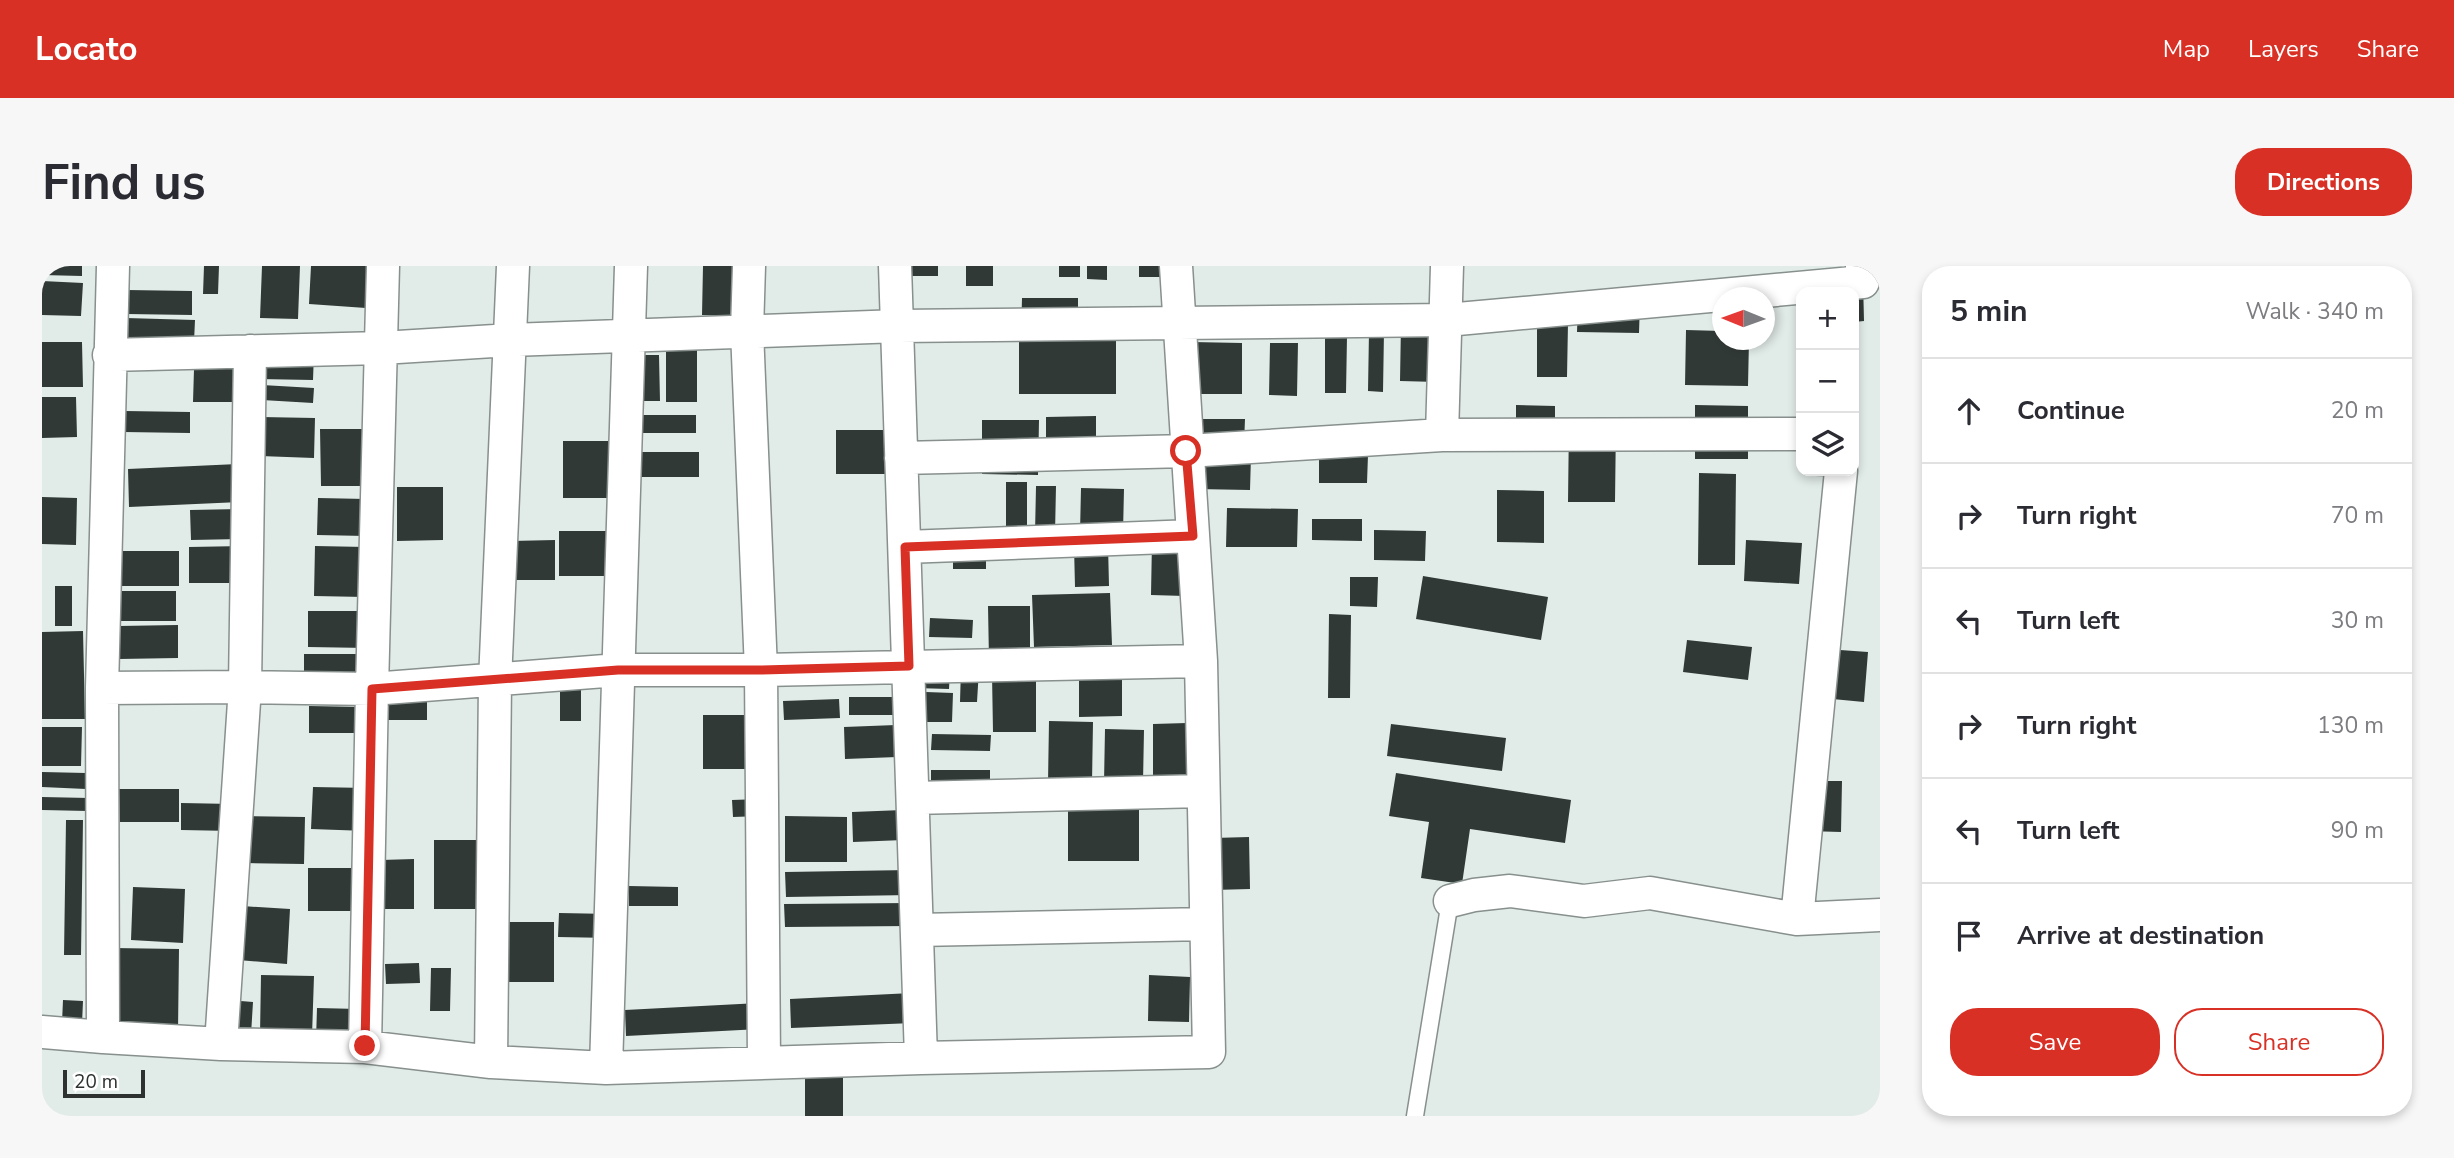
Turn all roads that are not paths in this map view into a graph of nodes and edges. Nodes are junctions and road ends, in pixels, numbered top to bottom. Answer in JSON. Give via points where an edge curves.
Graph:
{"nodes":[{"id":1,"x":113,"y":266,"type":"edge"},
{"id":2,"x":383,"y":266,"type":"edge"},
{"id":3,"x":513,"y":266,"type":"edge"},
{"id":4,"x":631,"y":266,"type":"edge"},
{"id":5,"x":749,"y":266,"type":"edge"},
{"id":6,"x":895,"y":266,"type":"edge"},
{"id":7,"x":1176,"y":266,"type":"edge"},
{"id":8,"x":1447,"y":266,"type":"edge"},
{"id":9,"x":1862,"y":266,"type":"edge"},
{"id":10,"x":1447,"y":320,"type":"junction"},
{"id":11,"x":1179,"y":324,"type":"junction"},
{"id":12,"x":899,"y":326,"type":"junction"},
{"id":13,"x":747,"y":331,"type":"junction"},
{"id":14,"x":630,"y":335,"type":"junction"},
{"id":15,"x":511,"y":340,"type":"junction"},
{"id":16,"x":382,"y":348,"type":"junction"},
{"id":17,"x":250,"y":352,"type":"junction"},
{"id":18,"x":109,"y":355,"type":"junction"},
{"id":19,"x":1796,"y":434,"type":"edge"},
{"id":20,"x":1442,"y":435,"type":"junction"},
{"id":21,"x":1186,"y":451,"type":"junction"},
{"id":22,"x":901,"y":458,"type":"junction"},
{"id":23,"x":1841,"y":476,"type":"edge"},
{"id":24,"x":1193,"y":536,"type":"junction"},
{"id":25,"x":905,"y":547,"type":"junction"},
{"id":26,"x":1201,"y":661,"type":"junction"},
{"id":27,"x":909,"y":666,"type":"junction"},
{"id":28,"x":618,"y":670,"type":"junction"},
{"id":29,"x":761,"y":670,"type":"junction"},
{"id":30,"x":495,"y":681,"type":"junction"},
{"id":31,"x":245,"y":687,"type":"junction"},
{"id":32,"x":102,"y":688,"type":"junction"},
{"id":33,"x":372,"y":689,"type":"junction"},
{"id":34,"x":1203,"y":791,"type":"junction"},
{"id":35,"x":913,"y":798,"type":"junction"},
{"id":36,"x":1450,"y":901,"type":"joint"},
{"id":37,"x":1880,"y":915,"type":"edge"},
{"id":38,"x":1797,"y":919,"type":"junction"},
{"id":39,"x":1206,"y":924,"type":"junction"},
{"id":40,"x":917,"y":930,"type":"junction"},
{"id":41,"x":42,"y":1032,"type":"edge"},
{"id":42,"x":103,"y":1037,"type":"junction"},
{"id":43,"x":221,"y":1044,"type":"junction"},
{"id":44,"x":365,"y":1046,"type":"junction"},
{"id":45,"x":921,"y":1058,"type":"junction"},
{"id":46,"x":491,"y":1062,"type":"junction"},
{"id":47,"x":764,"y":1063,"type":"junction"},
{"id":48,"x":606,"y":1068,"type":"junction"},
{"id":49,"x":1415,"y":1116,"type":"edge"}],
"edges":[{"from":1,"to":18,"type":"street"},
{"from":2,"to":16,"type":"street"},
{"from":3,"to":15,"type":"street"},
{"from":4,"to":14,"type":"street"},
{"from":5,"to":13,"type":"street"},
{"from":6,"to":12,"type":"street"},
{"from":7,"to":11,"type":"street"},
{"from":8,"to":10,"type":"street"},
{"from":9,"to":10,"type":"street","via":[[1863,282]]},
{"from":10,"to":11,"type":"street"},
{"from":10,"to":20,"type":"street"},
{"from":11,"to":12,"type":"street"},
{"from":11,"to":21,"type":"street"},
{"from":12,"to":13,"type":"street"},
{"from":12,"to":22,"type":"street"},
{"from":13,"to":14,"type":"street"},
{"from":13,"to":29,"type":"street"},
{"from":14,"to":15,"type":"street"},
{"from":14,"to":28,"type":"street"},
{"from":15,"to":16,"type":"street"},
{"from":15,"to":30,"type":"street"},
{"from":16,"to":17,"type":"street"},
{"from":16,"to":33,"type":"street"},
{"from":17,"to":18,"type":"street"},
{"from":17,"to":31,"type":"street"},
{"from":18,"to":32,"type":"street"},
{"from":19,"to":20,"type":"street"},
{"from":20,"to":21,"type":"street"},
{"from":21,"to":22,"type":"street"},
{"from":21,"to":24,"type":"street"},
{"from":22,"to":25,"type":"street"},
{"from":23,"to":38,"type":"street"},
{"from":24,"to":25,"type":"street"},
{"from":24,"to":26,"type":"street"},
{"from":25,"to":27,"type":"street"},
{"from":26,"to":27,"type":"street"},
{"from":26,"to":34,"type":"street"},
{"from":27,"to":29,"type":"street"},
{"from":27,"to":35,"type":"street"},
{"from":28,"to":29,"type":"street"},
{"from":28,"to":30,"type":"street"},
{"from":28,"to":48,"type":"street"},
{"from":29,"to":47,"type":"street"},
{"from":30,"to":33,"type":"street"},
{"from":30,"to":46,"type":"street"},
{"from":31,"to":32,"type":"street"},
{"from":31,"to":33,"type":"street"},
{"from":31,"to":43,"type":"street"},
{"from":32,"to":42,"type":"street"},
{"from":33,"to":44,"type":"street"},
{"from":34,"to":35,"type":"street"},
{"from":34,"to":39,"type":"street"},
{"from":35,"to":40,"type":"street"},
{"from":36,"to":38,"type":"street","via":[[1510,891],[1584,901],[1650,893]]},
{"from":36,"to":49,"type":"lane"},
{"from":37,"to":38,"type":"street"},
{"from":39,"to":40,"type":"street"},
{"from":39,"to":45,"type":"street","via":[[1209,1052]]},
{"from":40,"to":45,"type":"street"},
{"from":41,"to":42,"type":"street"},
{"from":42,"to":43,"type":"street"},
{"from":43,"to":44,"type":"street"},
{"from":44,"to":46,"type":"street"},
{"from":45,"to":47,"type":"street"},
{"from":46,"to":48,"type":"street"},
{"from":47,"to":48,"type":"street"}]}
